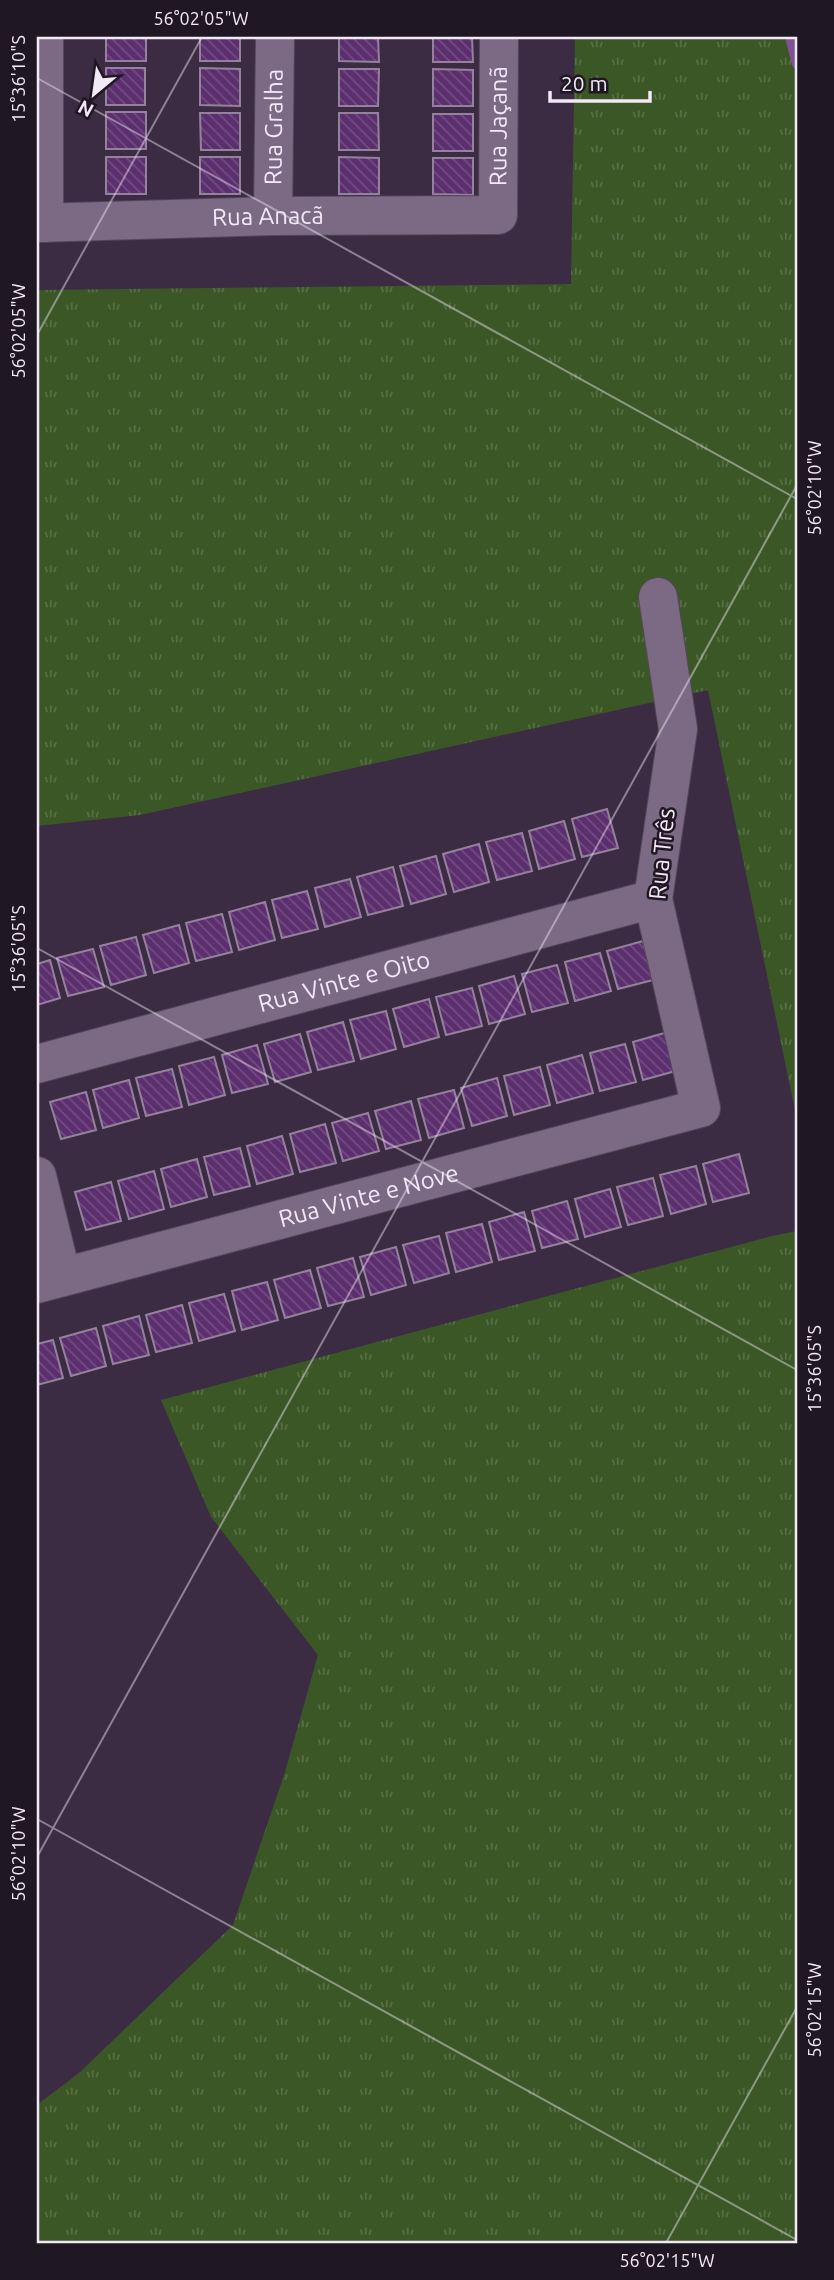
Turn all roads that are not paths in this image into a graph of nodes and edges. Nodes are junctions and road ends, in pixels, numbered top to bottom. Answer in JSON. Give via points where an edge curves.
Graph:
{"nodes":[{"id":1,"x":44,"y":37,"type":"edge"},
{"id":2,"x":275,"y":37,"type":"edge"},
{"id":3,"x":499,"y":37,"type":"edge"},
{"id":4,"x":498,"y":215,"type":"joint"},
{"id":5,"x":274,"y":216,"type":"junction"},
{"id":6,"x":41,"y":223,"type":"edge"},
{"id":7,"x":658,"y":597,"type":"dead end"},
{"id":8,"x":653,"y":899,"type":"junction"},
{"id":9,"x":37,"y":1064,"type":"edge"},
{"id":10,"x":701,"y":1108,"type":"joint"},
{"id":11,"x":37,"y":1176,"type":"edge"},
{"id":12,"x":50,"y":1280,"type":"edge"}],
"edges":[{"from":1,"to":6,"type":"street"},
{"from":2,"to":5,"type":"street","name":"Rua Gralha"},
{"from":3,"to":4,"type":"street","name":"Rua Jaçanã"},
{"from":4,"to":5,"type":"street","name":"Rua Anacã"},
{"from":5,"to":6,"type":"street","name":"Rua Anacã"},
{"from":7,"to":8,"type":"street","name":"Rua Três","via":[[678,729]]},
{"from":8,"to":9,"type":"street","name":"Rua Vinte e Oito"},
{"from":8,"to":10,"type":"street","name":"Rua Três"},
{"from":10,"to":12,"type":"street","name":"Rua Vinte e Nove"},
{"from":11,"to":12,"type":"street"}]}
